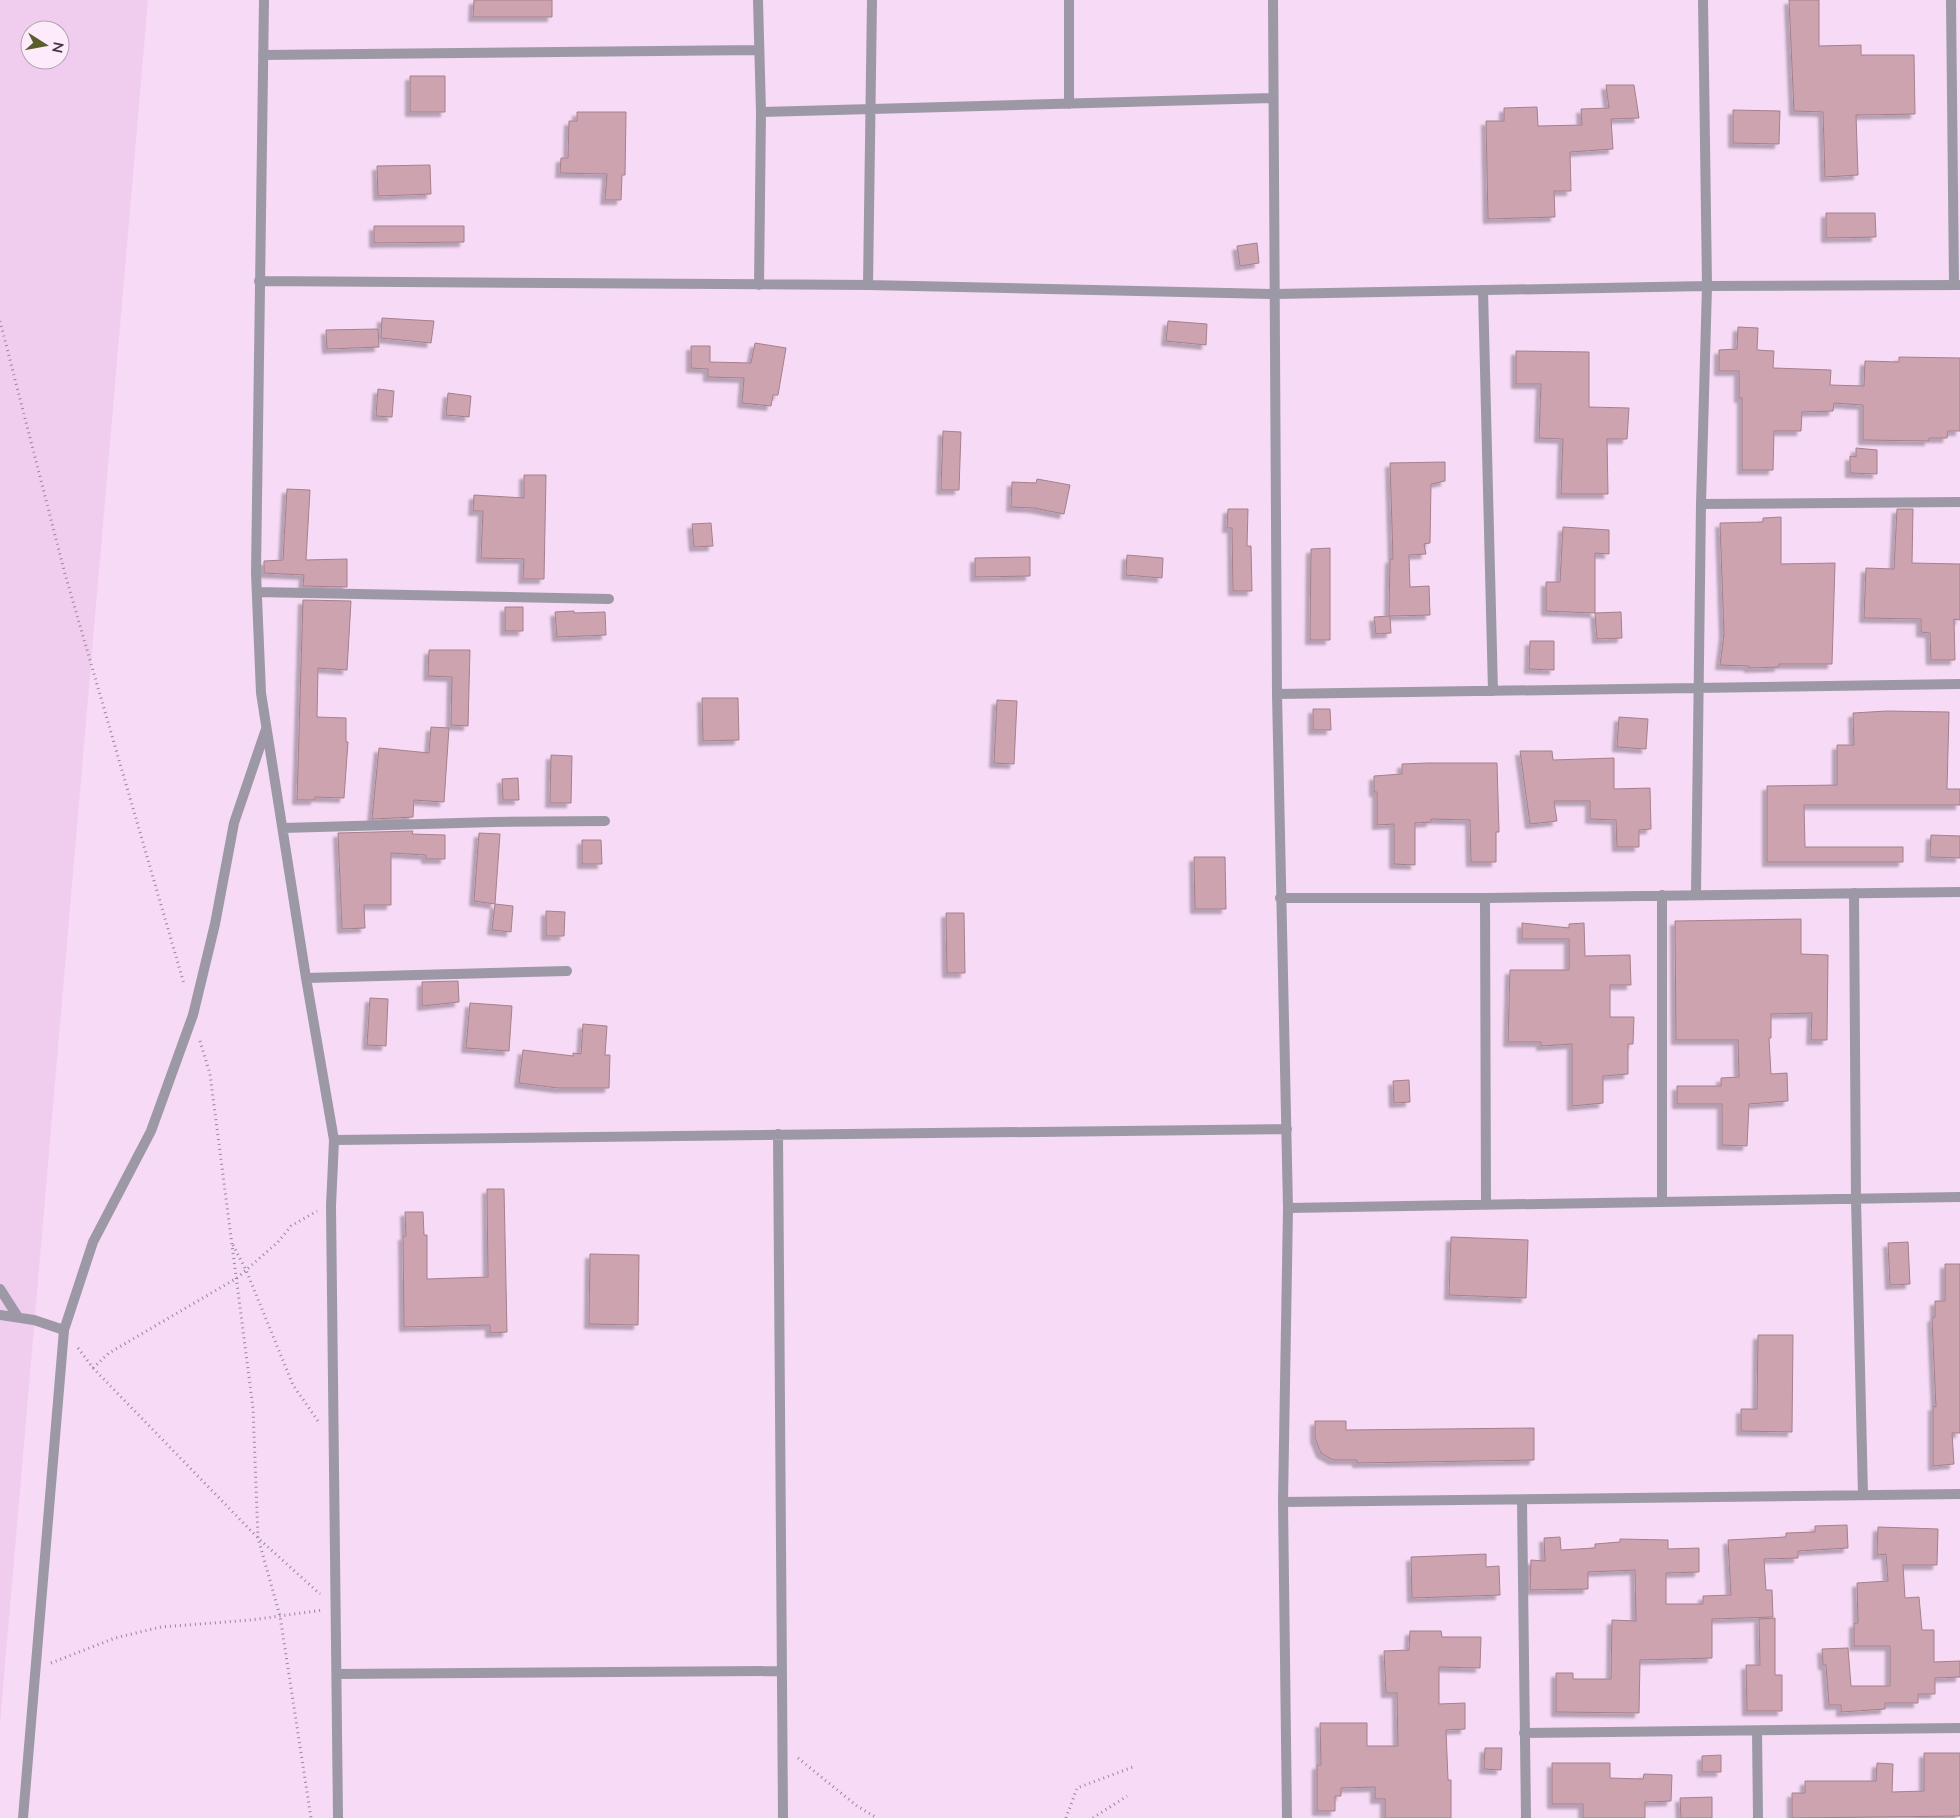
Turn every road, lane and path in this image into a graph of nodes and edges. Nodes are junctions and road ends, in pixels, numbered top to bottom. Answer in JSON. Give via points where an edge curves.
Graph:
{"nodes":[{"id":1,"x":264,"y":0,"type":"edge"},
{"id":2,"x":758,"y":0,"type":"edge"},
{"id":3,"x":872,"y":0,"type":"edge"},
{"id":4,"x":1069,"y":0,"type":"edge"},
{"id":5,"x":1273,"y":0,"type":"edge"},
{"id":6,"x":1703,"y":0,"type":"edge"},
{"id":7,"x":1950,"y":0,"type":"edge"},
{"id":8,"x":759,"y":50,"type":"junction"},
{"id":9,"x":263,"y":55,"type":"junction"},
{"id":10,"x":1956,"y":92,"type":"edge"},
{"id":11,"x":1273,"y":98,"type":"junction"},
{"id":12,"x":1070,"y":104,"type":"junction"},
{"id":13,"x":872,"y":110,"type":"junction"},
{"id":14,"x":761,"y":112,"type":"junction"},
{"id":15,"x":259,"y":281,"type":"junction"},
{"id":16,"x":759,"y":285,"type":"junction"},
{"id":17,"x":868,"y":285,"type":"junction"},
{"id":18,"x":1957,"y":285,"type":"edge"},
{"id":19,"x":1707,"y":286,"type":"junction"},
{"id":20,"x":1483,"y":290,"type":"junction"},
{"id":21,"x":1275,"y":294,"type":"junction"},
{"id":22,"x":0,"y":321,"type":"edge"},
{"id":23,"x":1960,"y":502,"type":"edge"},
{"id":24,"x":1702,"y":504,"type":"junction"},
{"id":25,"x":257,"y":592,"type":"junction"},
{"id":26,"x":609,"y":599,"type":"dead end"},
{"id":27,"x":1960,"y":684,"type":"edge"},
{"id":28,"x":1700,"y":688,"type":"junction"},
{"id":29,"x":1493,"y":691,"type":"junction"},
{"id":30,"x":1277,"y":694,"type":"junction"},
{"id":31,"x":266,"y":728,"type":"junction"},
{"id":32,"x":605,"y":821,"type":"dead end"},
{"id":33,"x":282,"y":828,"type":"junction"},
{"id":34,"x":1960,"y":892,"type":"edge"},
{"id":35,"x":1854,"y":893,"type":"junction"},
{"id":36,"x":1696,"y":894,"type":"junction"},
{"id":37,"x":1662,"y":895,"type":"junction"},
{"id":38,"x":1280,"y":898,"type":"junction"},
{"id":39,"x":1485,"y":898,"type":"junction"},
{"id":40,"x":567,"y":971,"type":"dead end"},
{"id":41,"x":306,"y":978,"type":"junction"},
{"id":42,"x":185,"y":986,"type":"dead end"},
{"id":43,"x":193,"y":1015,"type":"junction"},
{"id":44,"x":1287,"y":1129,"type":"junction"},
{"id":45,"x":778,"y":1134,"type":"junction"},
{"id":46,"x":334,"y":1140,"type":"junction"},
{"id":47,"x":1960,"y":1197,"type":"edge"},
{"id":48,"x":1856,"y":1199,"type":"junction"},
{"id":49,"x":1662,"y":1202,"type":"junction"},
{"id":50,"x":1486,"y":1205,"type":"junction"},
{"id":51,"x":331,"y":1206,"type":"junction"},
{"id":52,"x":1288,"y":1208,"type":"junction"},
{"id":53,"x":232,"y":1242,"type":"junction"},
{"id":54,"x":246,"y":1270,"type":"junction"},
{"id":55,"x":236,"y":1278,"type":"junction"},
{"id":56,"x":0,"y":1289,"type":"edge"},
{"id":57,"x":0,"y":1315,"type":"edge"},
{"id":58,"x":18,"y":1317,"type":"junction"},
{"id":59,"x":64,"y":1330,"type":"junction"},
{"id":60,"x":93,"y":1368,"type":"junction"},
{"id":61,"x":334,"y":1430,"type":"junction"},
{"id":62,"x":1960,"y":1494,"type":"edge"},
{"id":63,"x":1863,"y":1495,"type":"junction"},
{"id":64,"x":1522,"y":1501,"type":"junction"},
{"id":65,"x":1284,"y":1502,"type":"junction"},
{"id":66,"x":258,"y":1538,"type":"junction"},
{"id":67,"x":336,"y":1608,"type":"junction"},
{"id":68,"x":280,"y":1616,"type":"junction"},
{"id":69,"x":35,"y":1670,"type":"junction"},
{"id":70,"x":781,"y":1671,"type":"junction"},
{"id":71,"x":337,"y":1674,"type":"junction"},
{"id":72,"x":1960,"y":1728,"type":"edge"},
{"id":73,"x":1757,"y":1731,"type":"junction"},
{"id":74,"x":1524,"y":1733,"type":"junction"},
{"id":75,"x":796,"y":1757,"type":"dead end"},
{"id":76,"x":1132,"y":1766,"type":"dead end"},
{"id":77,"x":1127,"y":1796,"type":"dead end"},
{"id":78,"x":23,"y":1818,"type":"edge"},
{"id":79,"x":311,"y":1818,"type":"edge"},
{"id":80,"x":338,"y":1818,"type":"edge"},
{"id":81,"x":783,"y":1818,"type":"edge"},
{"id":82,"x":877,"y":1818,"type":"edge"},
{"id":83,"x":1066,"y":1818,"type":"edge"},
{"id":84,"x":1094,"y":1818,"type":"edge"},
{"id":85,"x":1287,"y":1818,"type":"edge"},
{"id":86,"x":1526,"y":1818,"type":"edge"},
{"id":87,"x":1758,"y":1818,"type":"edge"}],
"edges":[{"from":1,"to":9,"type":"street"},
{"from":2,"to":8,"type":"street"},
{"from":3,"to":13,"type":"street"},
{"from":4,"to":12,"type":"street"},
{"from":5,"to":11,"type":"street"},
{"from":6,"to":19,"type":"street"},
{"from":7,"to":10,"type":"street"},
{"from":8,"to":9,"type":"street"},
{"from":8,"to":14,"type":"street"},
{"from":9,"to":15,"type":"street"},
{"from":10,"to":18,"type":"street"},
{"from":11,"to":12,"type":"street"},
{"from":11,"to":21,"type":"street"},
{"from":12,"to":13,"type":"street"},
{"from":13,"to":14,"type":"street"},
{"from":13,"to":17,"type":"street"},
{"from":14,"to":16,"type":"street"},
{"from":15,"to":16,"type":"street"},
{"from":15,"to":25,"type":"street"},
{"from":16,"to":17,"type":"street"},
{"from":17,"to":21,"type":"street"},
{"from":18,"to":19,"type":"street"},
{"from":19,"to":20,"type":"street"},
{"from":19,"to":24,"type":"street"},
{"from":20,"to":21,"type":"street"},
{"from":20,"to":29,"type":"street"},
{"from":21,"to":30,"type":"street"},
{"from":22,"to":42,"type":"path","via":[[65,574]]},
{"from":23,"to":24,"type":"street"},
{"from":24,"to":28,"type":"street"},
{"from":25,"to":26,"type":"street"},
{"from":25,"to":31,"type":"street","via":[[260,693]]},
{"from":27,"to":28,"type":"street"},
{"from":28,"to":29,"type":"street"},
{"from":28,"to":36,"type":"street"},
{"from":29,"to":30,"type":"street"},
{"from":30,"to":38,"type":"street"},
{"from":31,"to":33,"type":"street"},
{"from":31,"to":43,"type":"street","via":[[234,822],[215,924]]},
{"from":32,"to":33,"type":"street"},
{"from":33,"to":41,"type":"street"},
{"from":34,"to":35,"type":"street"},
{"from":35,"to":36,"type":"street"},
{"from":35,"to":48,"type":"street"},
{"from":36,"to":37,"type":"street"},
{"from":37,"to":39,"type":"street"},
{"from":37,"to":49,"type":"street"},
{"from":38,"to":39,"type":"street"},
{"from":38,"to":44,"type":"street"},
{"from":39,"to":50,"type":"street"},
{"from":40,"to":41,"type":"street"},
{"from":41,"to":46,"type":"street"},
{"from":43,"to":53,"type":"path","via":[[210,1074]]},
{"from":43,"to":59,"type":"street","via":[[152,1131],[93,1242]]},
{"from":44,"to":45,"type":"street"},
{"from":44,"to":52,"type":"street"},
{"from":45,"to":46,"type":"street"},
{"from":45,"to":70,"type":"street"},
{"from":46,"to":51,"type":"street"},
{"from":47,"to":48,"type":"street"},
{"from":48,"to":49,"type":"street"},
{"from":48,"to":63,"type":"street"},
{"from":49,"to":50,"type":"street"},
{"from":50,"to":52,"type":"street"},
{"from":51,"to":54,"type":"path","via":[[291,1226]]},
{"from":51,"to":61,"type":"street"},
{"from":52,"to":65,"type":"street"},
{"from":53,"to":54,"type":"path"},
{"from":53,"to":55,"type":"path"},
{"from":54,"to":55,"type":"path"},
{"from":54,"to":61,"type":"path","via":[[293,1385],[319,1422]]},
{"from":55,"to":60,"type":"path","via":[[109,1353]]},
{"from":55,"to":66,"type":"path","via":[[253,1408]]},
{"from":56,"to":58,"type":"street"},
{"from":57,"to":58,"type":"street"},
{"from":58,"to":59,"type":"street"},
{"from":59,"to":60,"type":"path"},
{"from":59,"to":69,"type":"street"},
{"from":60,"to":66,"type":"path"},
{"from":61,"to":67,"type":"street"},
{"from":62,"to":63,"type":"street"},
{"from":63,"to":64,"type":"street"},
{"from":64,"to":65,"type":"street"},
{"from":64,"to":74,"type":"street"},
{"from":65,"to":85,"type":"street"},
{"from":66,"to":67,"type":"path"},
{"from":66,"to":68,"type":"path"},
{"from":67,"to":68,"type":"path"},
{"from":67,"to":71,"type":"street"},
{"from":68,"to":69,"type":"path","via":[[161,1627],[115,1638]]},
{"from":68,"to":79,"type":"path"},
{"from":69,"to":78,"type":"street"},
{"from":70,"to":71,"type":"street"},
{"from":70,"to":81,"type":"street"},
{"from":71,"to":80,"type":"street"},
{"from":72,"to":73,"type":"street"},
{"from":73,"to":74,"type":"street"},
{"from":73,"to":87,"type":"street"},
{"from":74,"to":86,"type":"street"},
{"from":75,"to":82,"type":"path"},
{"from":76,"to":83,"type":"path","via":[[1077,1788]]},
{"from":77,"to":84,"type":"path"}]}
